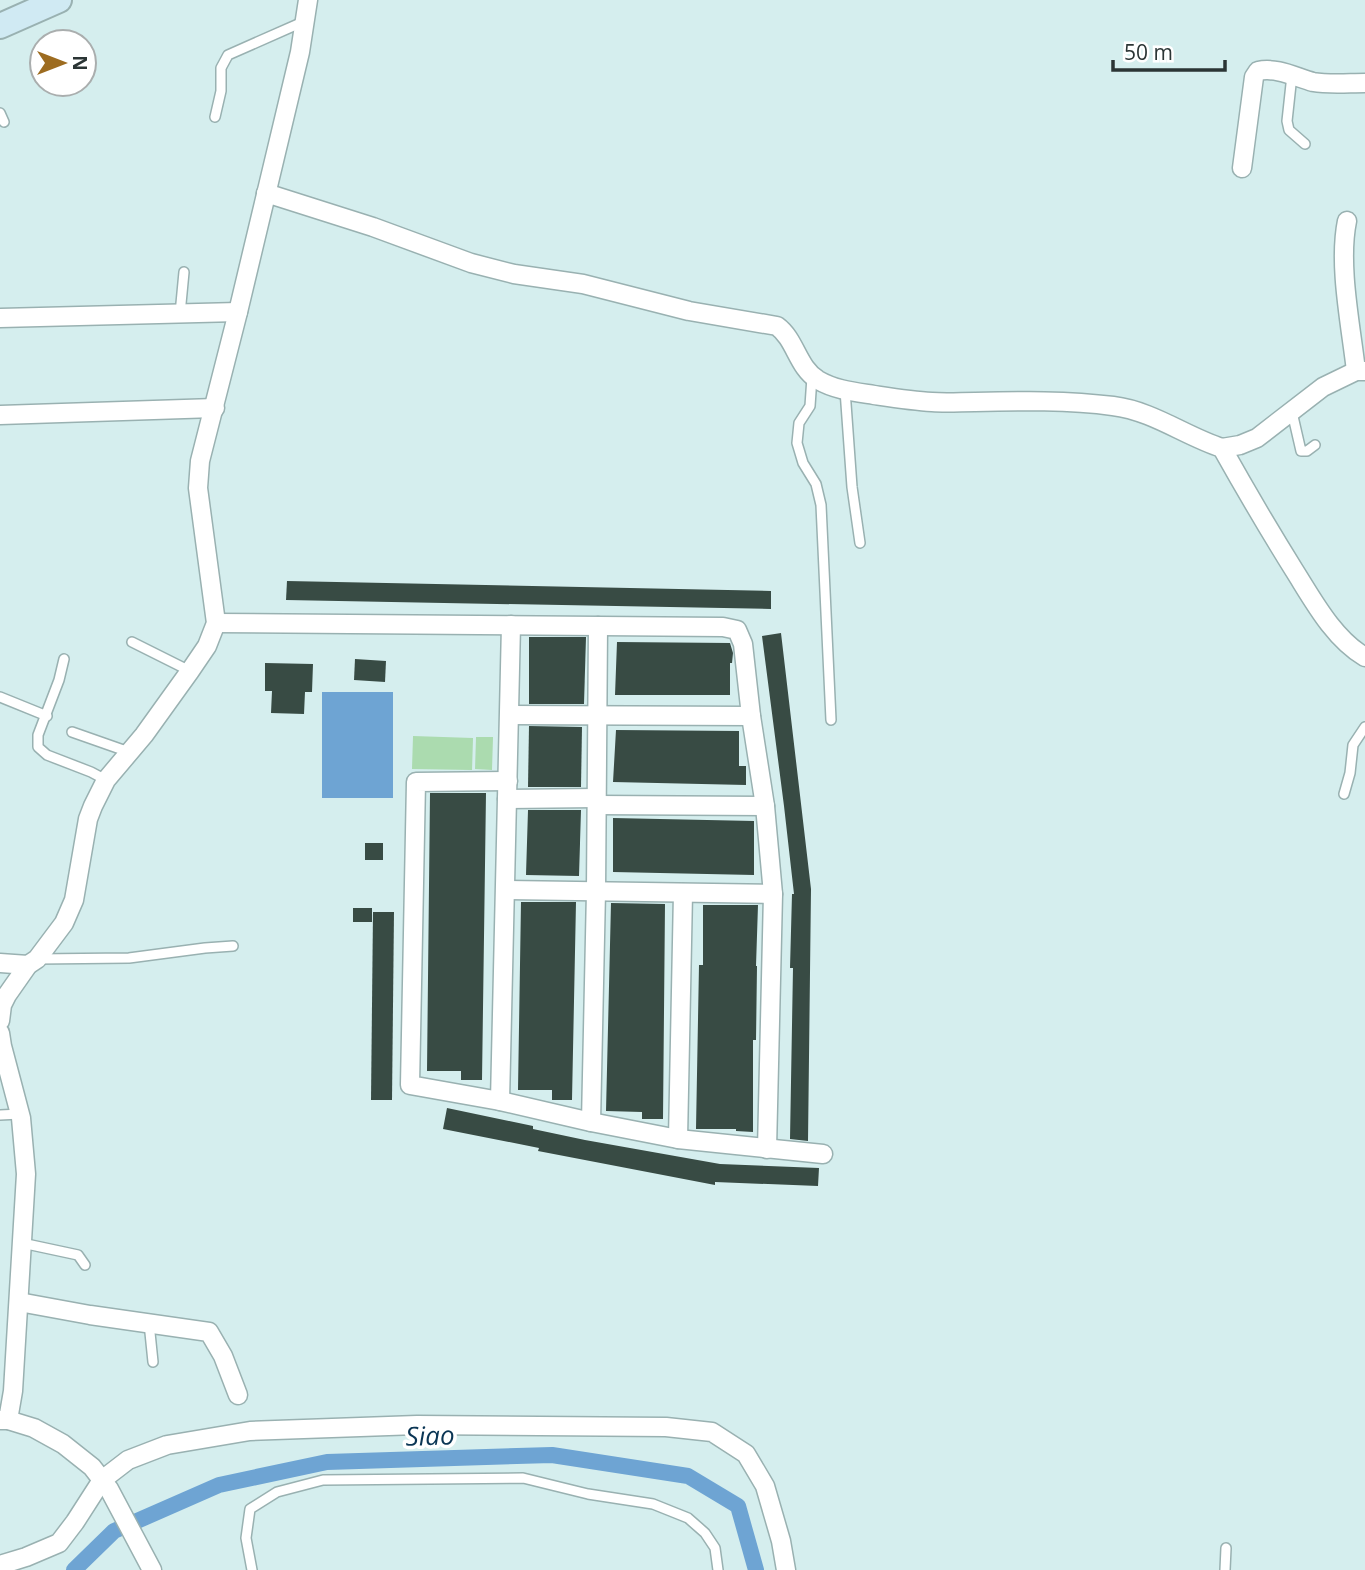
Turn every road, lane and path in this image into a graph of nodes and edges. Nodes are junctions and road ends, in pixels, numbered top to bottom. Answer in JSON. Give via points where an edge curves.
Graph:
{"nodes":[{"id":1,"x":59,"y":0,"type":"edge"},
{"id":2,"x":308,"y":0,"type":"edge"},
{"id":3,"x":305,"y":21,"type":"junction"},
{"id":4,"x":0,"y":26,"type":"edge"},
{"id":5,"x":1292,"y":75,"type":"junction"},
{"id":6,"x":1365,"y":83,"type":"edge"},
{"id":7,"x":215,"y":117,"type":"dead end"},
{"id":8,"x":1306,"y":144,"type":"dead end"},
{"id":9,"x":1242,"y":168,"type":"dead end"},
{"id":10,"x":266,"y":194,"type":"junction"},
{"id":11,"x":1347,"y":221,"type":"dead end"},
{"id":12,"x":184,"y":272,"type":"dead end"},
{"id":13,"x":238,"y":312,"type":"junction"},
{"id":14,"x":180,"y":314,"type":"junction"},
{"id":15,"x":0,"y":318,"type":"edge"},
{"id":16,"x":1360,"y":371,"type":"edge"},
{"id":17,"x":812,"y":375,"type":"junction"},
{"id":18,"x":845,"y":390,"type":"junction"},
{"id":19,"x":215,"y":408,"type":"junction"},
{"id":20,"x":1291,"y":410,"type":"junction"},
{"id":21,"x":0,"y":415,"type":"edge"},
{"id":22,"x":1315,"y":444,"type":"dead end"},
{"id":23,"x":1222,"y":448,"type":"junction"},
{"id":24,"x":860,"y":543,"type":"dead end"},
{"id":25,"x":216,"y":623,"type":"junction"},
{"id":26,"x":511,"y":625,"type":"junction"},
{"id":27,"x":598,"y":626,"type":"junction"},
{"id":28,"x":132,"y":642,"type":"dead end"},
{"id":29,"x":1365,"y":657,"type":"edge"},
{"id":30,"x":64,"y":659,"type":"dead end"},
{"id":31,"x":190,"y":671,"type":"junction"},
{"id":32,"x":0,"y":697,"type":"edge"},
{"id":33,"x":510,"y":715,"type":"junction"},
{"id":34,"x":47,"y":716,"type":"junction"},
{"id":35,"x":597,"y":716,"type":"junction"},
{"id":36,"x":751,"y":716,"type":"junction"},
{"id":37,"x":831,"y":720,"type":"dead end"},
{"id":38,"x":1365,"y":727,"type":"edge"},
{"id":39,"x":72,"y":732,"type":"dead end"},
{"id":40,"x":131,"y":753,"type":"junction"},
{"id":41,"x":106,"y":780,"type":"junction"},
{"id":42,"x":508,"y":790,"type":"junction"},
{"id":43,"x":1344,"y":794,"type":"dead end"},
{"id":44,"x":597,"y":802,"type":"junction"},
{"id":45,"x":765,"y":806,"type":"junction"},
{"id":46,"x":506,"y":890,"type":"junction"},
{"id":47,"x":596,"y":891,"type":"junction"},
{"id":48,"x":683,"y":893,"type":"junction"},
{"id":49,"x":773,"y":894,"type":"junction"},
{"id":50,"x":233,"y":946,"type":"dead end"},
{"id":51,"x":33,"y":962,"type":"junction"},
{"id":52,"x":0,"y":963,"type":"edge"},
{"id":53,"x":1,"y":1011,"type":"edge"},
{"id":54,"x":0,"y":1033,"type":"edge"},
{"id":55,"x":500,"y":1101,"type":"junction"},
{"id":56,"x":20,"y":1114,"type":"junction"},
{"id":57,"x":0,"y":1115,"type":"edge"},
{"id":58,"x":591,"y":1122,"type":"junction"},
{"id":59,"x":678,"y":1139,"type":"junction"},
{"id":60,"x":767,"y":1149,"type":"junction"},
{"id":61,"x":823,"y":1154,"type":"dead end"},
{"id":62,"x":22,"y":1243,"type":"junction"},
{"id":63,"x":85,"y":1265,"type":"dead end"},
{"id":64,"x":19,"y":1303,"type":"junction"},
{"id":65,"x":149,"y":1323,"type":"junction"},
{"id":66,"x":153,"y":1362,"type":"dead end"},
{"id":67,"x":238,"y":1395,"type":"dead end"},
{"id":68,"x":4,"y":1420,"type":"edge"},
{"id":69,"x":105,"y":1484,"type":"junction"},
{"id":70,"x":1226,"y":1548,"type":"dead end"},
{"id":71,"x":0,"y":1565,"type":"edge"},
{"id":72,"x":152,"y":1570,"type":"edge"},
{"id":73,"x":252,"y":1570,"type":"edge"},
{"id":74,"x":719,"y":1570,"type":"edge"},
{"id":75,"x":786,"y":1570,"type":"edge"},
{"id":76,"x":1225,"y":1570,"type":"edge"}],
"edges":[{"from":1,"to":4,"type":"main road"},
{"from":2,"to":3,"type":"street"},
{"from":3,"to":7,"type":"lane","via":[[228,55],[221,68]]},
{"from":3,"to":10,"type":"street"},
{"from":5,"to":6,"type":"street","via":[[1315,82]]},
{"from":5,"to":8,"type":"lane","via":[[1287,121],[1289,130]]},
{"from":5,"to":9,"type":"street","via":[[1268,69],[1258,71],[1254,78]]},
{"from":10,"to":13,"type":"street"},
{"from":10,"to":17,"type":"street","via":[[471,263],[777,326],[785,331]]},
{"from":11,"to":16,"type":"street","via":[[1344,257]]},
{"from":12,"to":14,"type":"lane"},
{"from":13,"to":14,"type":"street"},
{"from":13,"to":19,"type":"street"},
{"from":14,"to":15,"type":"street"},
{"from":16,"to":20,"type":"street","via":[[1323,387]]},
{"from":17,"to":18,"type":"street"},
{"from":17,"to":37,"type":"lane","via":[[810,406],[799,423],[797,443],[821,505]]},
{"from":18,"to":23,"type":"street","via":[[911,401],[1117,406]]},
{"from":18,"to":24,"type":"lane"},
{"from":19,"to":21,"type":"street"},
{"from":19,"to":25,"type":"street","via":[[200,461],[198,488]]},
{"from":20,"to":22,"type":"lane","via":[[1301,451],[1307,452]]},
{"from":20,"to":23,"type":"street","via":[[1257,438]]},
{"from":23,"to":29,"type":"street","via":[[1317,605],[1343,640]]},
{"from":25,"to":26,"type":"street"},
{"from":25,"to":31,"type":"street"},
{"from":26,"to":27,"type":"street"},
{"from":26,"to":33,"type":"street"},
{"from":27,"to":35,"type":"street"},
{"from":27,"to":36,"type":"street","via":[[737,630],[743,644]]},
{"from":28,"to":31,"type":"lane"},
{"from":30,"to":34,"type":"lane"},
{"from":31,"to":40,"type":"street"},
{"from":32,"to":34,"type":"lane"},
{"from":33,"to":35,"type":"street"},
{"from":33,"to":42,"type":"street"},
{"from":34,"to":41,"type":"lane","via":[[38,747]]},
{"from":35,"to":36,"type":"street"},
{"from":35,"to":44,"type":"street"},
{"from":36,"to":45,"type":"street"},
{"from":38,"to":43,"type":"lane","via":[[1353,745]]},
{"from":39,"to":40,"type":"lane"},
{"from":40,"to":41,"type":"street"},
{"from":41,"to":51,"type":"street","via":[[88,819],[74,900],[64,923]]},
{"from":42,"to":44,"type":"street"},
{"from":42,"to":46,"type":"street"},
{"from":42,"to":55,"type":"street","via":[[416,782],[410,1085]]},
{"from":44,"to":45,"type":"street"},
{"from":44,"to":47,"type":"street"},
{"from":45,"to":49,"type":"street"},
{"from":46,"to":47,"type":"street"},
{"from":46,"to":55,"type":"street"},
{"from":47,"to":48,"type":"street"},
{"from":47,"to":58,"type":"street"},
{"from":48,"to":49,"type":"street"},
{"from":48,"to":59,"type":"street"},
{"from":49,"to":60,"type":"street"},
{"from":50,"to":51,"type":"lane","via":[[129,958]]},
{"from":51,"to":52,"type":"street"},
{"from":51,"to":53,"type":"street","via":[[7,995]]},
{"from":54,"to":56,"type":"street"},
{"from":55,"to":58,"type":"street"},
{"from":56,"to":57,"type":"lane"},
{"from":56,"to":62,"type":"street","via":[[26,1174]]},
{"from":58,"to":59,"type":"street"},
{"from":59,"to":60,"type":"street"},
{"from":60,"to":61,"type":"street"},
{"from":62,"to":63,"type":"lane","via":[[78,1255]]},
{"from":62,"to":64,"type":"street"},
{"from":64,"to":65,"type":"street"},
{"from":64,"to":68,"type":"street","via":[[13,1391]]},
{"from":65,"to":66,"type":"lane"},
{"from":65,"to":67,"type":"street","via":[[209,1332]]},
{"from":68,"to":69,"type":"street","via":[[34,1428],[63,1444]]},
{"from":69,"to":71,"type":"street","via":[[59,1543]]},
{"from":69,"to":72,"type":"street"},
{"from":69,"to":75,"type":"street","via":[[128,1460],[167,1445],[250,1431],[431,1425],[666,1427],[712,1432],[746,1454],[765,1486]]},
{"from":70,"to":76,"type":"lane"},
{"from":73,"to":74,"type":"lane","via":[[246,1538],[250,1509],[277,1492],[323,1480],[438,1478],[523,1478],[653,1504],[688,1518],[705,1533],[715,1548]]}]}
